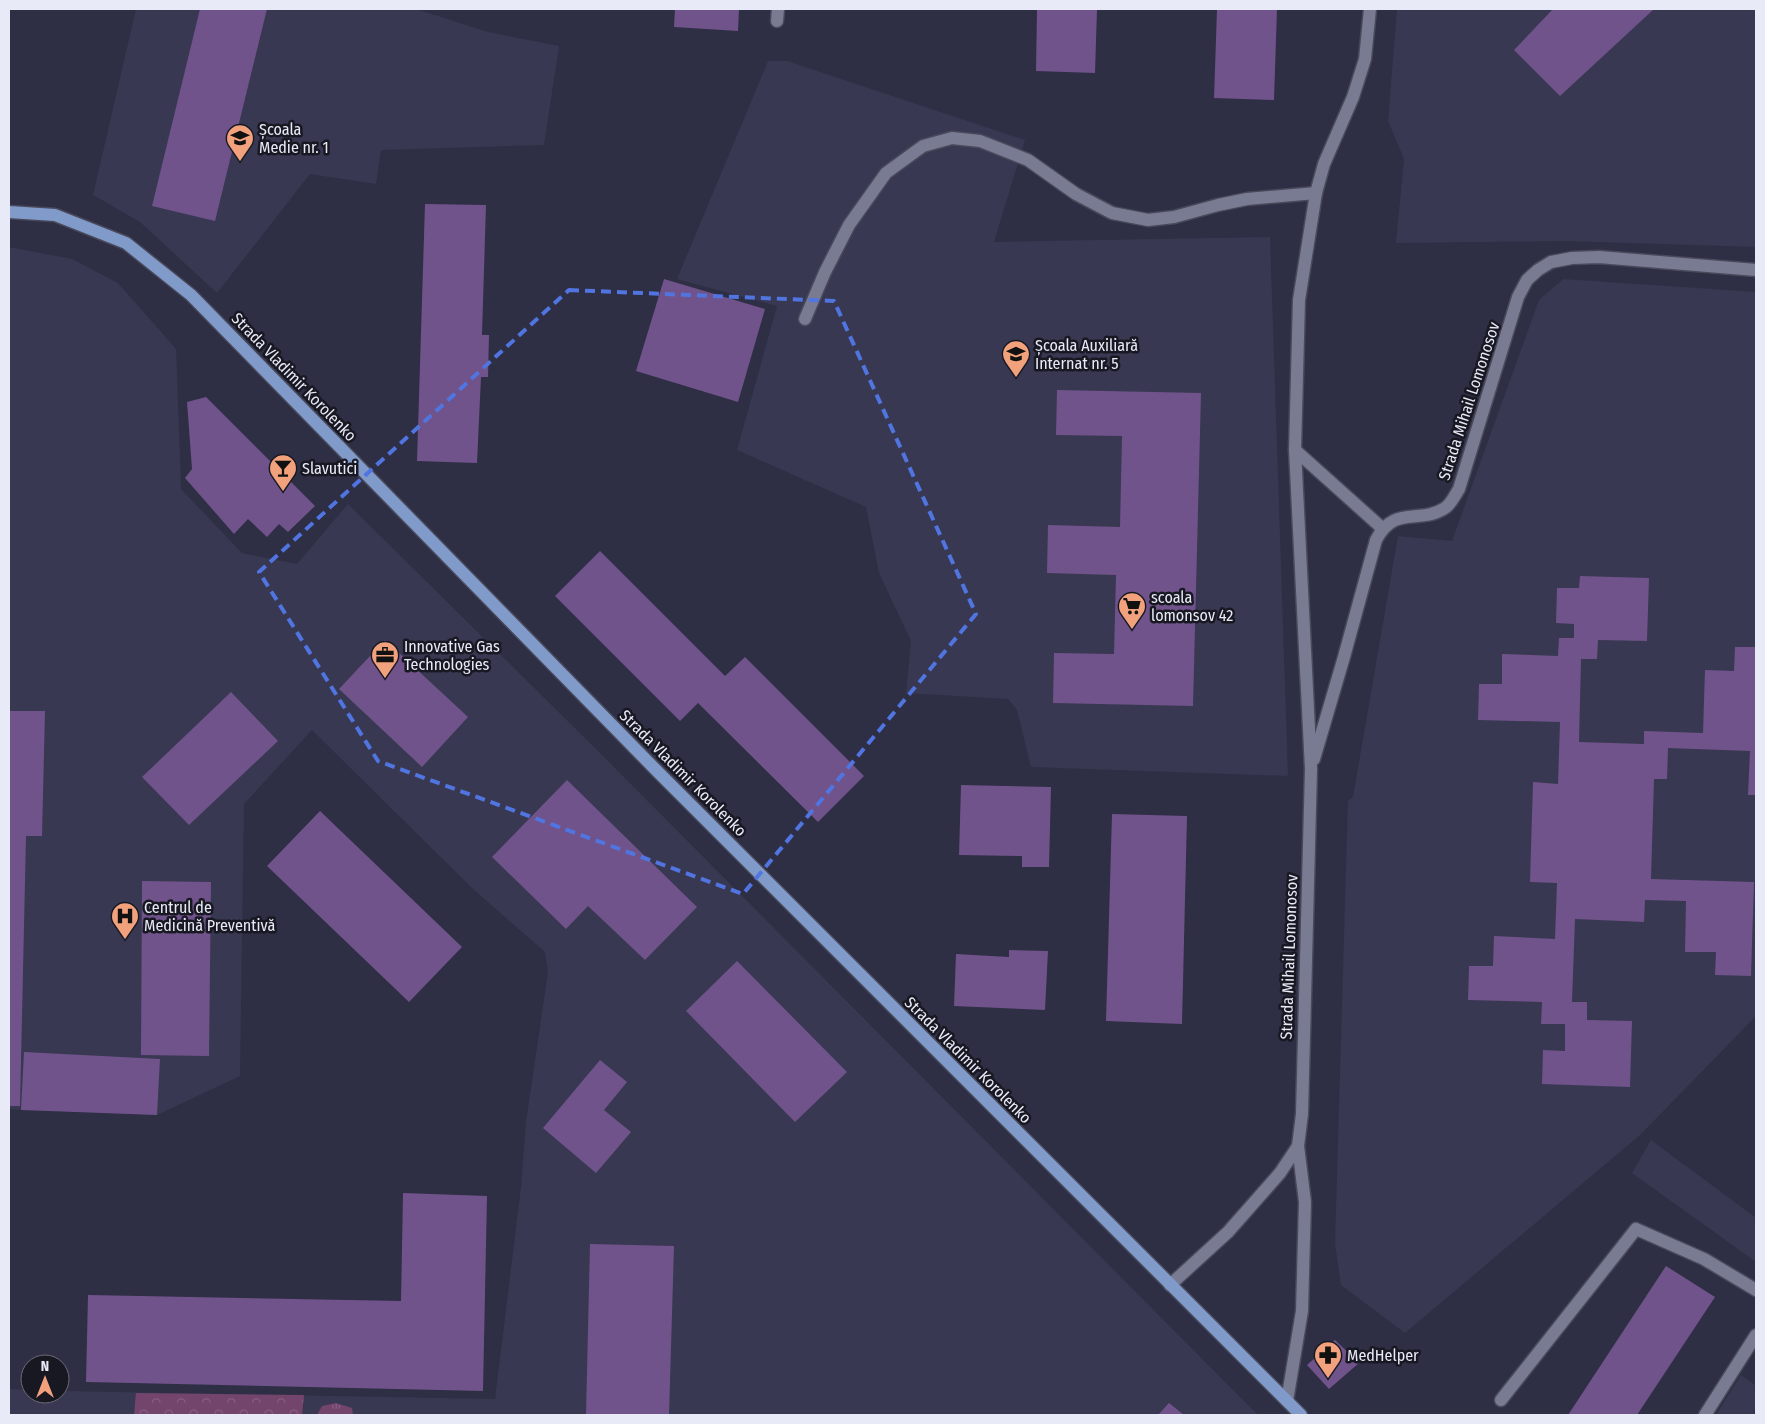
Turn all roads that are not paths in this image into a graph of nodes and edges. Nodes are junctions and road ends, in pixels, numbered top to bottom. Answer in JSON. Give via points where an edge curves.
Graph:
{"nodes":[{"id":1,"x":1370,"y":9,"type":"edge"},
{"id":2,"x":1316,"y":193,"type":"junction"},
{"id":3,"x":9,"y":212,"type":"edge"},
{"id":4,"x":1756,"y":270,"type":"edge"},
{"id":5,"x":805,"y":319,"type":"dead end"},
{"id":6,"x":1295,"y":450,"type":"junction"},
{"id":7,"x":1382,"y":528,"type":"junction"},
{"id":8,"x":1311,"y":769,"type":"junction"},
{"id":9,"x":1298,"y":1146,"type":"junction"},
{"id":10,"x":1170,"y":1285,"type":"junction"},
{"id":11,"x":1756,"y":1290,"type":"edge"},
{"id":12,"x":1755,"y":1337,"type":"edge"},
{"id":13,"x":1287,"y":1400,"type":"junction"},
{"id":14,"x":1501,"y":1400,"type":"dead end"},
{"id":15,"x":1301,"y":1415,"type":"edge"},
{"id":16,"x":1705,"y":1415,"type":"edge"}],
"edges":[{"from":1,"to":2,"type":"street","name":"Strada Mihail Lomonosov","via":[[1365,59],[1354,98],[1324,164]]},
{"from":2,"to":5,"type":"street","via":[[1247,199],[1148,220],[1112,213],[1076,194],[1028,160],[980,141],[952,138],[923,146],[886,173],[849,225],[824,272]]},
{"from":2,"to":6,"type":"street","name":"Strada Mihail Lomonosov","via":[[1299,300]]},
{"from":3,"to":10,"type":"main road","name":"Strada Vladimir Korolenko","via":[[55,215],[126,244],[191,295],[656,770]]},
{"from":4,"to":7,"type":"street","name":"Strada Mihail Lomonosov","via":[[1599,257],[1551,262],[1538,270],[1527,280],[1518,297],[1459,489],[1446,507],[1434,513],[1396,518]]},
{"from":6,"to":7,"type":"street"},
{"from":6,"to":8,"type":"street","name":"Strada Mihail Lomonosov"},
{"from":7,"to":8,"type":"street","name":"Strada Mihail Lomonosov"},
{"from":8,"to":9,"type":"street","name":"Strada Mihail Lomonosov","via":[[1302,1114]]},
{"from":9,"to":10,"type":"street","name":"Strada Mihail Lomonosov","via":[[1280,1173],[1228,1232]]},
{"from":9,"to":13,"type":"street","name":"Strada Mihail Lomonosov","via":[[1305,1202],[1302,1311]]},
{"from":10,"to":13,"type":"main road","name":"Strada Vladimir Korolenko"},
{"from":11,"to":14,"type":"street","via":[[1704,1259],[1636,1229]]},
{"from":12,"to":16,"type":"street"},
{"from":13,"to":15,"type":"main road","name":"Strada Vladimir Korolenko"}]}
